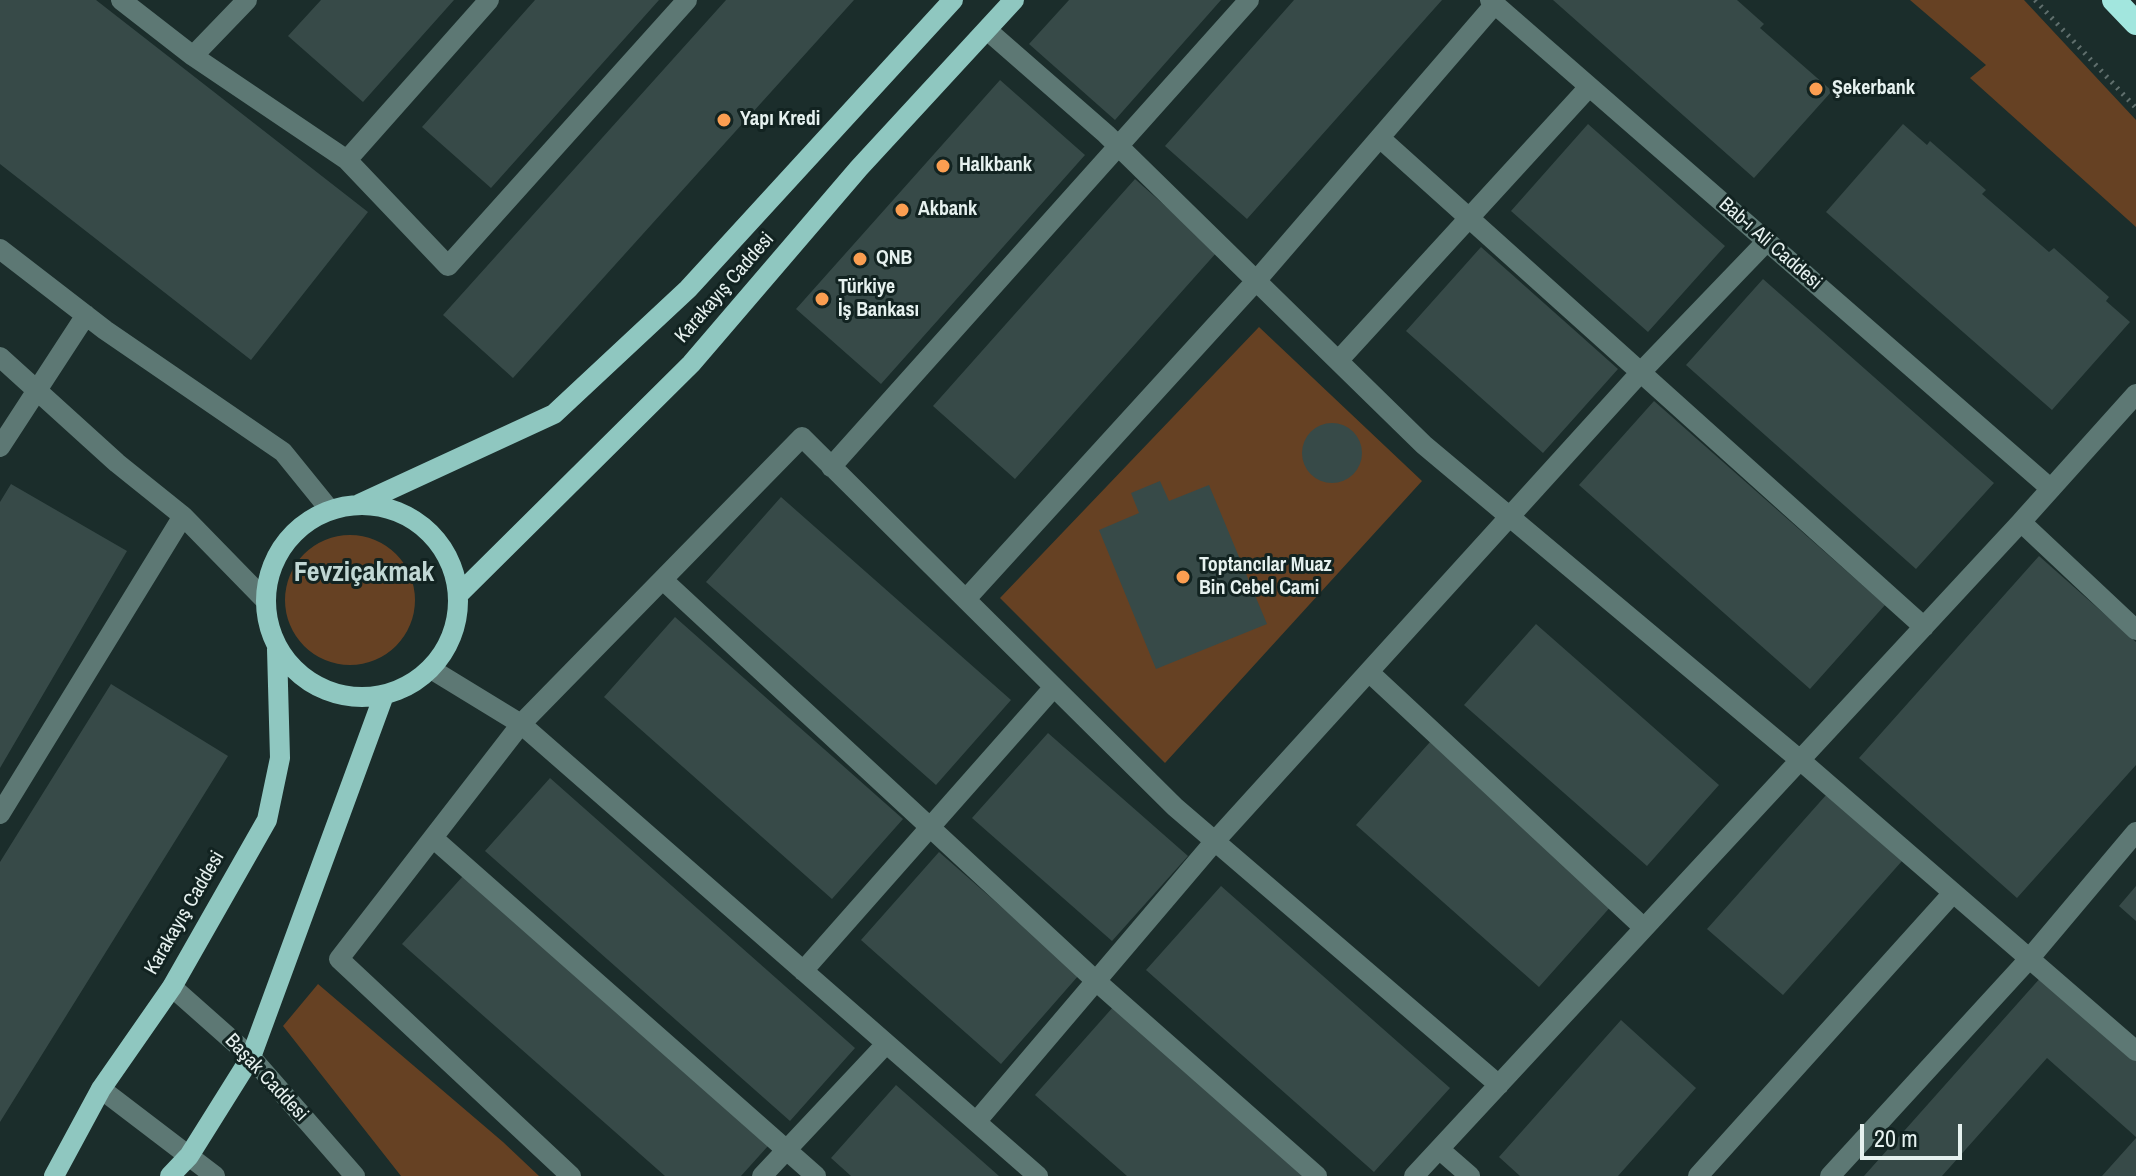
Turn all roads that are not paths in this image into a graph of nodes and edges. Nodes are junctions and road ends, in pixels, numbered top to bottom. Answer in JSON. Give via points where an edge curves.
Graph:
{"nodes":[{"id":1,"x":121,"y":0,"type":"edge"},
{"id":2,"x":247,"y":0,"type":"edge"},
{"id":3,"x":489,"y":0,"type":"edge"},
{"id":4,"x":687,"y":0,"type":"edge"},
{"id":5,"x":953,"y":0,"type":"edge"},
{"id":6,"x":1014,"y":0,"type":"edge"},
{"id":7,"x":1249,"y":0,"type":"edge"},
{"id":8,"x":2114,"y":0,"type":"edge"},
{"id":9,"x":1492,"y":2,"type":"edge"},
{"id":10,"x":2136,"y":23,"type":"edge"},
{"id":11,"x":987,"y":30,"type":"junction"},
{"id":12,"x":193,"y":56,"type":"junction"},
{"id":13,"x":1589,"y":87,"type":"junction"},
{"id":14,"x":1380,"y":138,"type":"junction"},
{"id":15,"x":1118,"y":145,"type":"junction"},
{"id":16,"x":347,"y":160,"type":"junction"},
{"id":17,"x":1467,"y":220,"type":"junction"},
{"id":18,"x":1767,"y":241,"type":"junction"},
{"id":19,"x":0,"y":249,"type":"edge"},
{"id":20,"x":1256,"y":281,"type":"junction"},
{"id":21,"x":86,"y":315,"type":"junction"},
{"id":22,"x":0,"y":357,"type":"edge"},
{"id":23,"x":1338,"y":361,"type":"junction"},
{"id":24,"x":1640,"y":373,"type":"junction"},
{"id":25,"x":36,"y":390,"type":"junction"},
{"id":26,"x":2136,"y":394,"type":"edge"},
{"id":27,"x":0,"y":447,"type":"edge"},
{"id":28,"x":831,"y":467,"type":"junction"},
{"id":29,"x":2050,"y":488,"type":"junction"},
{"id":30,"x":359,"y":504,"type":"junction"},
{"id":31,"x":330,"y":510,"type":"junction"},
{"id":32,"x":183,"y":516,"type":"junction"},
{"id":33,"x":1511,"y":518,"type":"junction"},
{"id":34,"x":2021,"y":522,"type":"junction"},
{"id":35,"x":663,"y":580,"type":"junction"},
{"id":36,"x":459,"y":594,"type":"junction"},
{"id":37,"x":264,"y":599,"type":"junction"},
{"id":38,"x":966,"y":599,"type":"junction"},
{"id":39,"x":1924,"y":627,"type":"junction"},
{"id":40,"x":2136,"y":630,"type":"edge"},
{"id":41,"x":277,"y":649,"type":"junction"},
{"id":42,"x":431,"y":669,"type":"junction"},
{"id":43,"x":1370,"y":673,"type":"junction"},
{"id":44,"x":1054,"y":687,"type":"junction"},
{"id":45,"x":384,"y":695,"type":"junction"},
{"id":46,"x":521,"y":724,"type":"junction"},
{"id":47,"x":1800,"y":760,"type":"junction"},
{"id":48,"x":0,"y":814,"type":"edge"},
{"id":49,"x":928,"y":826,"type":"junction"},
{"id":50,"x":2136,"y":832,"type":"edge"},
{"id":51,"x":433,"y":838,"type":"junction"},
{"id":52,"x":1215,"y":841,"type":"junction"},
{"id":53,"x":1953,"y":893,"type":"junction"},
{"id":54,"x":1644,"y":928,"type":"junction"},
{"id":55,"x":2029,"y":959,"type":"junction"},
{"id":56,"x":803,"y":971,"type":"junction"},
{"id":57,"x":1096,"y":981,"type":"junction"},
{"id":58,"x":172,"y":987,"type":"junction"},
{"id":59,"x":886,"y":1044,"type":"junction"},
{"id":60,"x":2136,"y":1051,"type":"edge"},
{"id":61,"x":251,"y":1057,"type":"junction"},
{"id":62,"x":1499,"y":1085,"type":"junction"},
{"id":63,"x":101,"y":1089,"type":"junction"},
{"id":64,"x":976,"y":1122,"type":"junction"},
{"id":65,"x":787,"y":1149,"type":"junction"},
{"id":66,"x":1439,"y":1149,"type":"junction"},
{"id":67,"x":189,"y":1156,"type":"junction"},
{"id":68,"x":54,"y":1176,"type":"edge"},
{"id":69,"x":170,"y":1176,"type":"edge"},
{"id":70,"x":215,"y":1176,"type":"edge"},
{"id":71,"x":355,"y":1176,"type":"edge"},
{"id":72,"x":571,"y":1176,"type":"edge"},
{"id":73,"x":762,"y":1176,"type":"edge"},
{"id":74,"x":816,"y":1176,"type":"edge"},
{"id":75,"x":1038,"y":1176,"type":"edge"},
{"id":76,"x":1317,"y":1176,"type":"edge"},
{"id":77,"x":1414,"y":1176,"type":"edge"},
{"id":78,"x":1470,"y":1176,"type":"edge"},
{"id":79,"x":1698,"y":1176,"type":"edge"},
{"id":80,"x":1830,"y":1176,"type":"edge"}],
"edges":[{"from":1,"to":12,"type":"street"},
{"from":2,"to":12,"type":"street"},
{"from":3,"to":16,"type":"street"},
{"from":4,"to":16,"type":"street","via":[[448,266]]},
{"from":5,"to":30,"type":"main road","name":"Karakayış Caddesi","via":[[688,289],[554,414]]},
{"from":6,"to":11,"type":"main road","name":"Karakayış Caddesi"},
{"from":7,"to":15,"type":"street"},
{"from":8,"to":10,"type":"highway"},
{"from":9,"to":13,"type":"street","name":"Bab-ı Ali Caddesi"},
{"from":9,"to":14,"type":"street"},
{"from":11,"to":15,"type":"street"},
{"from":11,"to":36,"type":"main road","name":"Karakayış Caddesi","via":[[859,168],[691,364]]},
{"from":12,"to":16,"type":"street"},
{"from":13,"to":17,"type":"street"},
{"from":13,"to":18,"type":"street","name":"Bab-ı Ali Caddesi"},
{"from":14,"to":17,"type":"street"},
{"from":14,"to":20,"type":"street"},
{"from":15,"to":20,"type":"street"},
{"from":15,"to":28,"type":"street"},
{"from":17,"to":23,"type":"street"},
{"from":17,"to":24,"type":"street"},
{"from":18,"to":24,"type":"street"},
{"from":18,"to":29,"type":"street","name":"Bab-ı Ali Caddesi"},
{"from":19,"to":21,"type":"street"},
{"from":20,"to":23,"type":"street"},
{"from":20,"to":38,"type":"street"},
{"from":21,"to":25,"type":"street"},
{"from":21,"to":31,"type":"street","via":[[283,452]]},
{"from":22,"to":25,"type":"street"},
{"from":23,"to":33,"type":"street","via":[[1424,445]]},
{"from":24,"to":33,"type":"street"},
{"from":24,"to":39,"type":"street"},
{"from":25,"to":27,"type":"street"},
{"from":25,"to":32,"type":"street"},
{"from":26,"to":29,"type":"street"},
{"from":28,"to":35,"type":"street","via":[[802,437]]},
{"from":28,"to":38,"type":"street"},
{"from":29,"to":34,"type":"street"},
{"from":30,"to":31,"type":"main road"},
{"from":30,"to":36,"type":"main road","via":[[389,508],[415,520],[437,540],[452,565]]},
{"from":31,"to":37,"type":"main road","via":[[304,523],[283,544],[269,570]]},
{"from":32,"to":37,"type":"street"},
{"from":32,"to":48,"type":"street"},
{"from":33,"to":43,"type":"street"},
{"from":33,"to":47,"type":"street"},
{"from":34,"to":39,"type":"street"},
{"from":34,"to":40,"type":"street"},
{"from":35,"to":46,"type":"street"},
{"from":35,"to":49,"type":"street"},
{"from":36,"to":42,"type":"main road","via":[[452,634]]},
{"from":37,"to":41,"type":"main road"},
{"from":38,"to":44,"type":"street"},
{"from":39,"to":47,"type":"street"},
{"from":41,"to":45,"type":"main road","via":[[293,670],[320,689],[351,698]]},
{"from":41,"to":58,"type":"main road","name":"Karakayış Caddesi","via":[[280,758],[267,820]]},
{"from":42,"to":45,"type":"main road"},
{"from":42,"to":46,"type":"street"},
{"from":43,"to":52,"type":"street"},
{"from":43,"to":54,"type":"street"},
{"from":44,"to":49,"type":"street"},
{"from":44,"to":52,"type":"street"},
{"from":45,"to":61,"type":"main road"},
{"from":46,"to":51,"type":"street"},
{"from":46,"to":56,"type":"street"},
{"from":47,"to":53,"type":"street"},
{"from":47,"to":54,"type":"street"},
{"from":49,"to":56,"type":"street"},
{"from":49,"to":57,"type":"street"},
{"from":50,"to":55,"type":"street"},
{"from":51,"to":65,"type":"street"},
{"from":51,"to":72,"type":"street","via":[[339,959]]},
{"from":52,"to":57,"type":"street"},
{"from":52,"to":62,"type":"street"},
{"from":53,"to":55,"type":"street"},
{"from":53,"to":79,"type":"street"},
{"from":54,"to":62,"type":"street"},
{"from":55,"to":60,"type":"street"},
{"from":55,"to":80,"type":"street"},
{"from":56,"to":59,"type":"street"},
{"from":57,"to":64,"type":"street"},
{"from":57,"to":76,"type":"street"},
{"from":58,"to":61,"type":"street","name":"Başak Caddesi"},
{"from":58,"to":63,"type":"main road","name":"Karakayış Caddesi"},
{"from":59,"to":64,"type":"street"},
{"from":59,"to":65,"type":"street"},
{"from":61,"to":67,"type":"main road"},
{"from":61,"to":71,"type":"street","name":"Başak Caddesi"},
{"from":62,"to":66,"type":"street"},
{"from":63,"to":67,"type":"street"},
{"from":63,"to":68,"type":"main road","name":"Karakayış Caddesi"},
{"from":64,"to":75,"type":"street"},
{"from":65,"to":73,"type":"street"},
{"from":65,"to":74,"type":"street"},
{"from":66,"to":77,"type":"street"},
{"from":66,"to":78,"type":"street"},
{"from":67,"to":69,"type":"main road"},
{"from":67,"to":70,"type":"street"}]}
